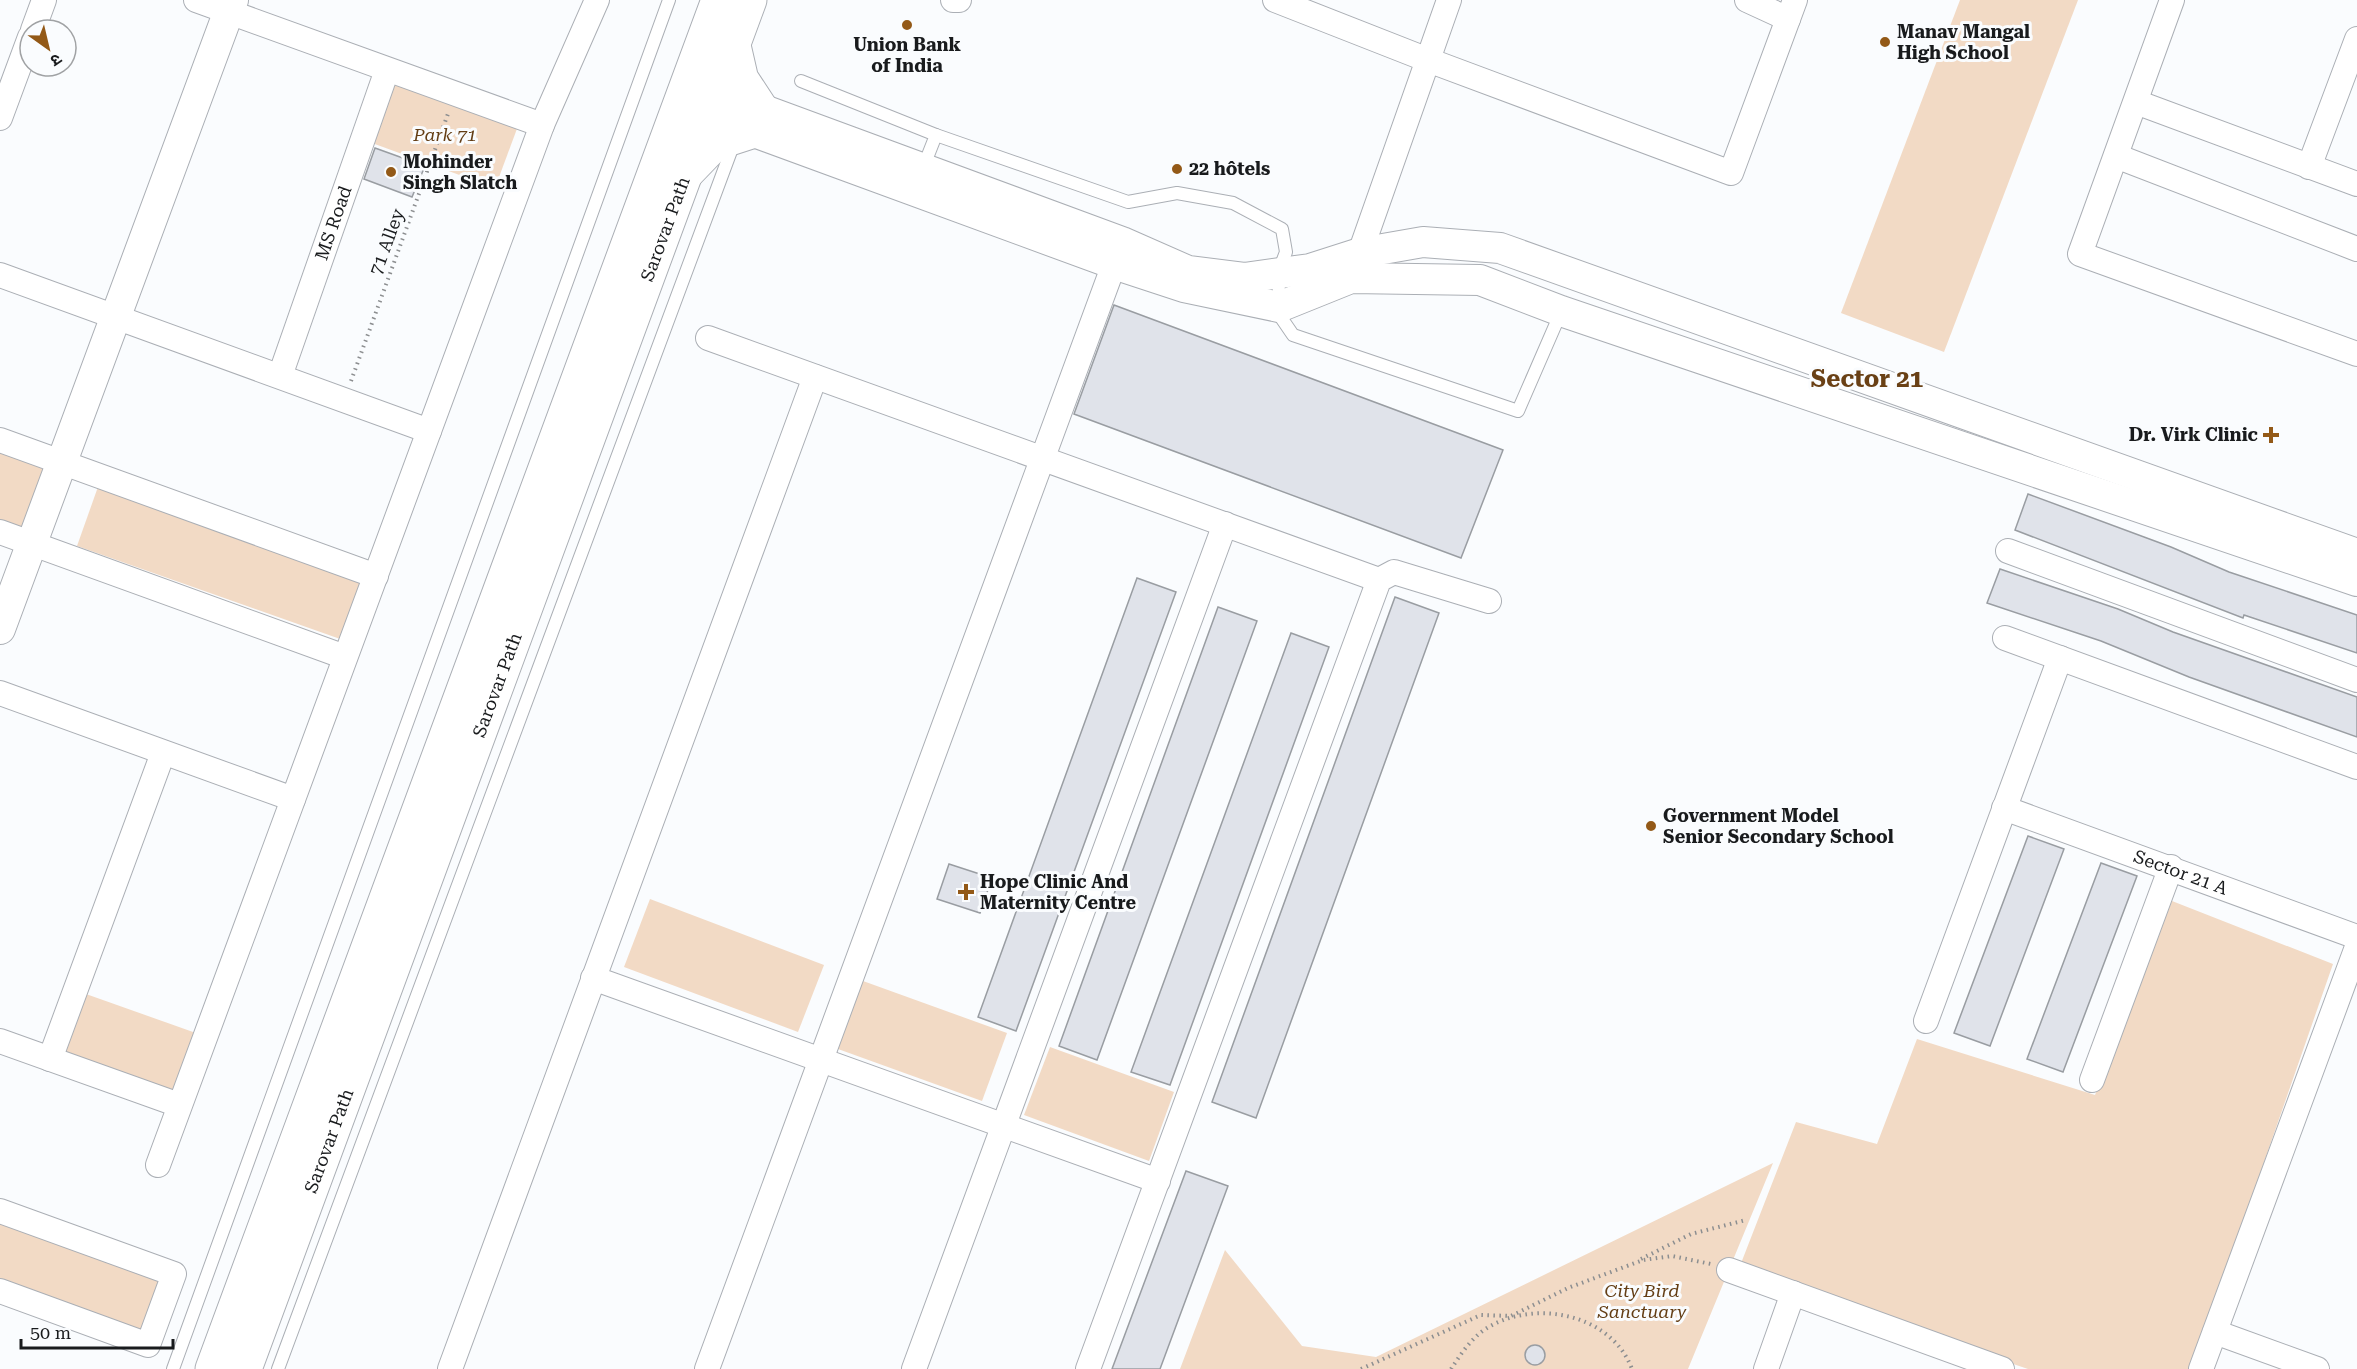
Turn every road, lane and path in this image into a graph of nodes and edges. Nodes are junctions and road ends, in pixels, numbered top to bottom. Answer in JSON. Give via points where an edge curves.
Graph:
{"nodes":[{"id":1,"x":44,"y":0,"type":"edge"},
{"id":2,"x":196,"y":0,"type":"edge"},
{"id":3,"x":597,"y":0,"type":"edge"},
{"id":4,"x":669,"y":0,"type":"edge"},
{"id":5,"x":718,"y":0,"type":"edge"},
{"id":6,"x":750,"y":0,"type":"edge"},
{"id":7,"x":953,"y":0,"type":"edge"},
{"id":8,"x":959,"y":0,"type":"edge"},
{"id":9,"x":1275,"y":0,"type":"edge"},
{"id":10,"x":1449,"y":0,"type":"edge"},
{"id":11,"x":1747,"y":0,"type":"edge"},
{"id":12,"x":2172,"y":0,"type":"edge"},
{"id":13,"x":231,"y":6,"type":"edge"},
{"id":14,"x":1791,"y":10,"type":"edge"},
{"id":15,"x":37,"y":18,"type":"edge"},
{"id":16,"x":2357,"y":39,"type":"edge"},
{"id":17,"x":735,"y":43,"type":"junction"},
{"id":18,"x":1428,"y":60,"type":"junction"},
{"id":19,"x":18,"y":69,"type":"edge"},
{"id":20,"x":387,"y":70,"type":"junction"},
{"id":21,"x":801,"y":81,"type":"dead end"},
{"id":22,"x":455,"y":94,"type":"junction"},
{"id":23,"x":697,"y":97,"type":"junction"},
{"id":24,"x":2136,"y":102,"type":"junction"},
{"id":25,"x":0,"y":118,"type":"edge"},
{"id":26,"x":542,"y":125,"type":"junction"},
{"id":27,"x":756,"y":126,"type":"junction"},
{"id":28,"x":936,"y":135,"type":"junction"},
{"id":29,"x":2116,"y":156,"type":"junction"},
{"id":30,"x":2309,"y":166,"type":"junction"},
{"id":31,"x":688,"y":174,"type":"junction"},
{"id":32,"x":917,"y":180,"type":"junction"},
{"id":33,"x":2357,"y":184,"type":"edge"},
{"id":34,"x":2357,"y":249,"type":"edge"},
{"id":35,"x":1118,"y":253,"type":"junction"},
{"id":36,"x":1355,"y":265,"type":"junction"},
{"id":37,"x":1278,"y":273,"type":"junction"},
{"id":38,"x":0,"y":275,"type":"edge"},
{"id":39,"x":1279,"y":307,"type":"junction"},
{"id":40,"x":1561,"y":311,"type":"junction"},
{"id":41,"x":116,"y":317,"type":"junction"},
{"id":42,"x":708,"y":338,"type":"dead end"},
{"id":43,"x":2357,"y":354,"type":"edge"},
{"id":44,"x":280,"y":376,"type":"junction"},
{"id":45,"x":815,"y":377,"type":"junction"},
{"id":46,"x":344,"y":400,"type":"junction"},
{"id":47,"x":429,"y":430,"type":"junction"},
{"id":48,"x":0,"y":440,"type":"edge"},
{"id":49,"x":1042,"y":459,"type":"junction"},
{"id":50,"x":62,"y":462,"type":"junction"},
{"id":51,"x":1225,"y":524,"type":"junction"},
{"id":52,"x":0,"y":532,"type":"edge"},
{"id":53,"x":32,"y":543,"type":"junction"},
{"id":54,"x":2008,"y":551,"type":"dead end"},
{"id":55,"x":2357,"y":554,"type":"edge"},
{"id":56,"x":375,"y":576,"type":"junction"},
{"id":57,"x":1379,"y":580,"type":"junction"},
{"id":58,"x":2357,"y":581,"type":"edge"},
{"id":59,"x":1488,"y":601,"type":"dead end"},
{"id":60,"x":0,"y":629,"type":"edge"},
{"id":61,"x":2005,"y":638,"type":"dead end"},
{"id":62,"x":345,"y":657,"type":"junction"},
{"id":63,"x":2060,"y":658,"type":"junction"},
{"id":64,"x":2357,"y":680,"type":"edge"},
{"id":65,"x":0,"y":693,"type":"edge"},
{"id":66,"x":163,"y":753,"type":"junction"},
{"id":67,"x":2357,"y":766,"type":"edge"},
{"id":68,"x":293,"y":799,"type":"junction"},
{"id":69,"x":2004,"y":808,"type":"junction"},
{"id":70,"x":2171,"y":867,"type":"junction"},
{"id":71,"x":2357,"y":937,"type":"edge"},
{"id":72,"x":2357,"y":947,"type":"edge"},
{"id":73,"x":593,"y":978,"type":"junction"},
{"id":74,"x":1926,"y":1021,"type":"dead end"},
{"id":75,"x":0,"y":1041,"type":"edge"},
{"id":76,"x":50,"y":1059,"type":"junction"},
{"id":77,"x":821,"y":1061,"type":"junction"},
{"id":78,"x":2092,"y":1080,"type":"dead end"},
{"id":79,"x":179,"y":1105,"type":"junction"},
{"id":80,"x":1003,"y":1126,"type":"junction"},
{"id":81,"x":158,"y":1165,"type":"dead end"},
{"id":82,"x":1158,"y":1181,"type":"junction"},
{"id":83,"x":0,"y":1211,"type":"edge"},
{"id":84,"x":1746,"y":1220,"type":"dead end"},
{"id":85,"x":1630,"y":1265,"type":"junction"},
{"id":86,"x":1729,"y":1270,"type":"joint"},
{"id":87,"x":0,"y":1291,"type":"edge"},
{"id":88,"x":1793,"y":1293,"type":"junction"},
{"id":89,"x":1511,"y":1316,"type":"junction"},
{"id":90,"x":2215,"y":1332,"type":"junction"},
{"id":91,"x":1986,"y":1366,"type":"edge"},
{"id":92,"x":173,"y":1369,"type":"edge"},
{"id":93,"x":212,"y":1369,"type":"edge"},
{"id":94,"x":245,"y":1369,"type":"edge"},
{"id":95,"x":278,"y":1369,"type":"edge"},
{"id":96,"x":450,"y":1369,"type":"edge"},
{"id":97,"x":707,"y":1369,"type":"edge"},
{"id":98,"x":914,"y":1369,"type":"edge"},
{"id":99,"x":1088,"y":1369,"type":"edge"},
{"id":100,"x":1361,"y":1369,"type":"edge"},
{"id":101,"x":1451,"y":1369,"type":"edge"},
{"id":102,"x":1632,"y":1369,"type":"edge"},
{"id":103,"x":1767,"y":1369,"type":"edge"},
{"id":104,"x":2201,"y":1369,"type":"edge"},
{"id":105,"x":2317,"y":1369,"type":"edge"}],
"edges":[{"from":1,"to":15,"type":"street"},
{"from":2,"to":13,"type":"street"},
{"from":3,"to":26,"type":"street"},
{"from":4,"to":92,"type":"lane"},
{"from":5,"to":23,"type":"main road","name":"Sarovar Path"},
{"from":6,"to":17,"type":"main road","name":"Sarovar Path"},
{"from":7,"to":8,"type":"street"},
{"from":9,"to":18,"type":"street"},
{"from":10,"to":18,"type":"street"},
{"from":11,"to":14,"type":"street"},
{"from":12,"to":24,"type":"street"},
{"from":13,"to":20,"type":"street"},
{"from":13,"to":41,"type":"street"},
{"from":14,"to":18,"type":"street","via":[[1731,173]]},
{"from":16,"to":30,"type":"street"},
{"from":17,"to":23,"type":"main road","name":"Sarovar Path"},
{"from":17,"to":27,"type":"street"},
{"from":18,"to":36,"type":"street"},
{"from":19,"to":25,"type":"street"},
{"from":20,"to":22,"type":"street"},
{"from":20,"to":44,"type":"street","name":"MS Road"},
{"from":21,"to":28,"type":"lane"},
{"from":22,"to":26,"type":"street"},
{"from":22,"to":46,"type":"path","name":"71 Alley"},
{"from":23,"to":27,"type":"street"},
{"from":23,"to":31,"type":"main road","name":"Sarovar Path"},
{"from":23,"to":93,"type":"main road","name":"Sarovar Path"},
{"from":24,"to":29,"type":"street"},
{"from":24,"to":30,"type":"street"},
{"from":26,"to":47,"type":"street"},
{"from":27,"to":31,"type":"street","via":[[716,145]]},
{"from":27,"to":32,"type":"street"},
{"from":27,"to":95,"type":"lane"},
{"from":28,"to":32,"type":"lane"},
{"from":28,"to":37,"type":"lane","via":[[1128,202],[1177,193],[1233,203],[1282,229],[1286,252]]},
{"from":29,"to":34,"type":"street"},
{"from":29,"to":43,"type":"street","via":[[2080,254]]},
{"from":30,"to":33,"type":"street"},
{"from":31,"to":94,"type":"main road","name":"Sarovar Path"},
{"from":32,"to":35,"type":"street"},
{"from":35,"to":37,"type":"street","via":[[1188,271],[1244,278]]},
{"from":35,"to":39,"type":"street","via":[[1184,287]]},
{"from":35,"to":49,"type":"street"},
{"from":36,"to":37,"type":"street"},
{"from":36,"to":39,"type":"street"},
{"from":36,"to":40,"type":"street","via":[[1480,280]]},
{"from":36,"to":55,"type":"street","via":[[1422,242],[1500,248]]},
{"from":37,"to":39,"type":"lane"},
{"from":38,"to":41,"type":"street"},
{"from":39,"to":40,"type":"lane","via":[[1280,316],[1293,335],[1518,411]]},
{"from":40,"to":58,"type":"street"},
{"from":41,"to":44,"type":"street"},
{"from":41,"to":50,"type":"street"},
{"from":42,"to":45,"type":"street"},
{"from":44,"to":46,"type":"street"},
{"from":45,"to":49,"type":"street"},
{"from":45,"to":73,"type":"street"},
{"from":46,"to":47,"type":"street"},
{"from":47,"to":56,"type":"street"},
{"from":48,"to":50,"type":"street"},
{"from":49,"to":51,"type":"street"},
{"from":49,"to":77,"type":"street"},
{"from":50,"to":53,"type":"street"},
{"from":50,"to":56,"type":"street"},
{"from":51,"to":57,"type":"street"},
{"from":51,"to":80,"type":"street"},
{"from":52,"to":53,"type":"street"},
{"from":53,"to":60,"type":"street"},
{"from":53,"to":62,"type":"street"},
{"from":54,"to":64,"type":"street"},
{"from":56,"to":62,"type":"street"},
{"from":57,"to":59,"type":"street","via":[[1394,572]]},
{"from":57,"to":82,"type":"street"},
{"from":61,"to":63,"type":"street"},
{"from":62,"to":68,"type":"street"},
{"from":63,"to":67,"type":"street"},
{"from":63,"to":69,"type":"street"},
{"from":65,"to":66,"type":"street"},
{"from":66,"to":68,"type":"street"},
{"from":66,"to":76,"type":"street"},
{"from":68,"to":79,"type":"street"},
{"from":69,"to":70,"type":"street","name":"Sector 21 A"},
{"from":69,"to":74,"type":"street"},
{"from":70,"to":71,"type":"street","name":"Sector 21 A"},
{"from":70,"to":78,"type":"street"},
{"from":72,"to":90,"type":"street"},
{"from":73,"to":77,"type":"street"},
{"from":73,"to":96,"type":"street"},
{"from":75,"to":76,"type":"street"},
{"from":76,"to":79,"type":"street"},
{"from":77,"to":80,"type":"street"},
{"from":77,"to":97,"type":"street"},
{"from":79,"to":81,"type":"street"},
{"from":80,"to":82,"type":"street"},
{"from":80,"to":98,"type":"street"},
{"from":82,"to":99,"type":"street"},
{"from":83,"to":87,"type":"street","via":[[174,1274],[148,1345]]},
{"from":84,"to":85,"type":"path","via":[[1691,1234]]},
{"from":85,"to":86,"type":"path","via":[[1672,1256]]},
{"from":85,"to":89,"type":"path","via":[[1568,1288]]},
{"from":86,"to":88,"type":"street"},
{"from":88,"to":91,"type":"street"},
{"from":88,"to":103,"type":"street"},
{"from":89,"to":100,"type":"path","via":[[1481,1315]]},
{"from":89,"to":101,"type":"path","via":[[1486,1328]]},
{"from":89,"to":102,"type":"path","via":[[1545,1311],[1578,1318],[1607,1335]]},
{"from":90,"to":104,"type":"street"},
{"from":90,"to":105,"type":"street"}]}
